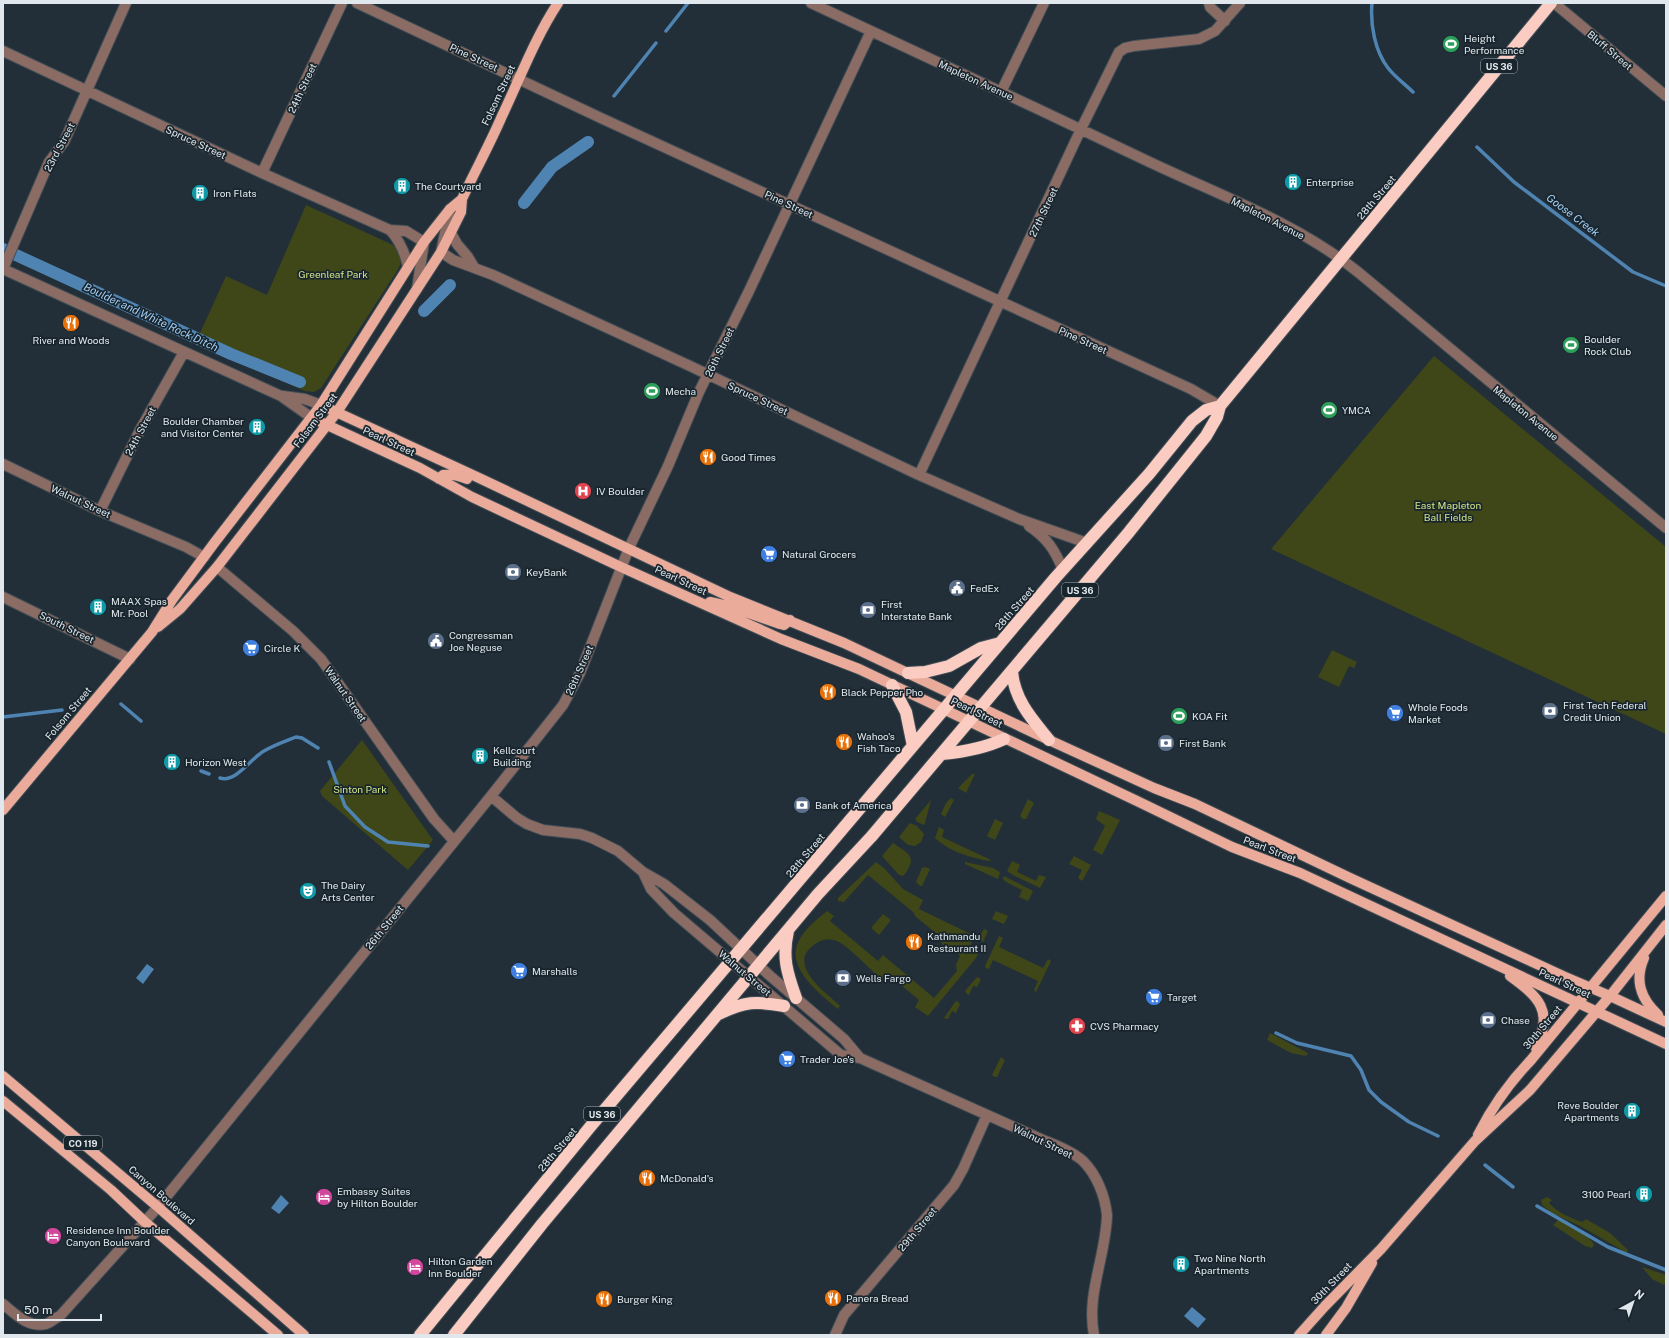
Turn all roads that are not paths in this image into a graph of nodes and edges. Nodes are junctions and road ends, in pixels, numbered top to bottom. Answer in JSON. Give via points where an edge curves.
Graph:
{"nodes":[{"id":1,"x":126,"y":3,"type":"edge"},
{"id":2,"x":342,"y":3,"type":"edge"},
{"id":3,"x":357,"y":3,"type":"edge"},
{"id":4,"x":558,"y":3,"type":"edge"},
{"id":5,"x":811,"y":3,"type":"edge"},
{"id":6,"x":1044,"y":3,"type":"edge"},
{"id":7,"x":1209,"y":3,"type":"edge"},
{"id":8,"x":1240,"y":3,"type":"edge"},
{"id":9,"x":1552,"y":3,"type":"edge"},
{"id":10,"x":1225,"y":21,"type":"junction"},
{"id":11,"x":871,"y":31,"type":"junction"},
{"id":12,"x":3,"y":51,"type":"edge"},
{"id":13,"x":518,"y":78,"type":"junction"},
{"id":14,"x":86,"y":90,"type":"junction"},
{"id":15,"x":1001,"y":92,"type":"junction"},
{"id":16,"x":1666,"y":96,"type":"edge"},
{"id":17,"x":1081,"y":129,"type":"junction"},
{"id":18,"x":262,"y":173,"type":"junction"},
{"id":19,"x":462,"y":199,"type":"junction"},
{"id":20,"x":790,"y":204,"type":"junction"},
{"id":21,"x":450,"y":209,"type":"junction"},
{"id":22,"x":390,"y":230,"type":"junction"},
{"id":23,"x":451,"y":233,"type":"junction"},
{"id":24,"x":424,"y":242,"type":"junction"},
{"id":25,"x":441,"y":252,"type":"junction"},
{"id":26,"x":1340,"y":258,"type":"junction"},
{"id":27,"x":408,"y":267,"type":"junction"},
{"id":28,"x":474,"y":267,"type":"junction"},
{"id":29,"x":3,"y":269,"type":"edge"},
{"id":30,"x":417,"y":289,"type":"junction"},
{"id":31,"x":1001,"y":303,"type":"junction"},
{"id":32,"x":184,"y":352,"type":"junction"},
{"id":33,"x":708,"y":375,"type":"junction"},
{"id":34,"x":281,"y":396,"type":"junction"},
{"id":35,"x":321,"y":405,"type":"junction"},
{"id":36,"x":1220,"y":406,"type":"junction"},
{"id":37,"x":337,"y":412,"type":"junction"},
{"id":38,"x":312,"y":418,"type":"junction"},
{"id":39,"x":327,"y":426,"type":"junction"},
{"id":40,"x":3,"y":464,"type":"edge"},
{"id":41,"x":919,"y":475,"type":"junction"},
{"id":42,"x":440,"y":479,"type":"junction"},
{"id":43,"x":514,"y":495,"type":"junction"},
{"id":44,"x":100,"y":511,"type":"junction"},
{"id":45,"x":1019,"y":519,"type":"junction"},
{"id":46,"x":1666,"y":528,"type":"edge"},
{"id":47,"x":1087,"y":543,"type":"junction"},
{"id":48,"x":629,"y":548,"type":"junction"},
{"id":49,"x":204,"y":557,"type":"junction"},
{"id":50,"x":217,"y":567,"type":"junction"},
{"id":51,"x":621,"y":567,"type":"junction"},
{"id":52,"x":1063,"y":570,"type":"junction"},
{"id":53,"x":3,"y":597,"type":"edge"},
{"id":54,"x":692,"y":598,"type":"junction"},
{"id":55,"x":790,"y":620,"type":"junction"},
{"id":56,"x":152,"y":632,"type":"junction"},
{"id":57,"x":1000,"y":643,"type":"junction"},
{"id":58,"x":130,"y":659,"type":"junction"},
{"id":59,"x":1012,"y":672,"type":"junction"},
{"id":60,"x":908,"y":673,"type":"junction"},
{"id":61,"x":892,"y":685,"type":"junction"},
{"id":62,"x":956,"y":695,"type":"junction"},
{"id":63,"x":982,"y":707,"type":"junction"},
{"id":64,"x":944,"y":710,"type":"junction"},
{"id":65,"x":969,"y":722,"type":"junction"},
{"id":66,"x":1004,"y":739,"type":"junction"},
{"id":67,"x":1049,"y":740,"type":"junction"},
{"id":68,"x":913,"y":746,"type":"junction"},
{"id":69,"x":942,"y":754,"type":"junction"},
{"id":70,"x":491,"y":796,"type":"junction"},
{"id":71,"x":3,"y":810,"type":"edge"},
{"id":72,"x":454,"y":841,"type":"junction"},
{"id":73,"x":643,"y":872,"type":"junction"},
{"id":74,"x":1666,"y":896,"type":"edge"},
{"id":75,"x":1666,"y":925,"type":"edge"},
{"id":76,"x":788,"y":930,"type":"junction"},
{"id":77,"x":741,"y":949,"type":"junction"},
{"id":78,"x":1648,"y":949,"type":"junction"},
{"id":79,"x":730,"y":961,"type":"junction"},
{"id":80,"x":1488,"y":961,"type":"junction"},
{"id":81,"x":758,"y":965,"type":"junction"},
{"id":82,"x":749,"y":977,"type":"junction"},
{"id":83,"x":1590,"y":988,"type":"junction"},
{"id":84,"x":1610,"y":996,"type":"junction"},
{"id":85,"x":796,"y":998,"type":"junction"},
{"id":86,"x":1578,"y":1002,"type":"junction"},
{"id":87,"x":784,"y":1006,"type":"junction"},
{"id":88,"x":1597,"y":1011,"type":"junction"},
{"id":89,"x":716,"y":1015,"type":"junction"},
{"id":90,"x":1666,"y":1021,"type":"edge"},
{"id":91,"x":1666,"y":1044,"type":"edge"},
{"id":92,"x":860,"y":1058,"type":"junction"},
{"id":93,"x":1531,"y":1060,"type":"junction"},
{"id":94,"x":3,"y":1076,"type":"edge"},
{"id":95,"x":3,"y":1101,"type":"edge"},
{"id":96,"x":987,"y":1115,"type":"junction"},
{"id":97,"x":1475,"y":1141,"type":"junction"},
{"id":98,"x":158,"y":1207,"type":"junction"},
{"id":99,"x":145,"y":1222,"type":"junction"},
{"id":100,"x":1380,"y":1249,"type":"junction"},
{"id":101,"x":4,"y":1308,"type":"edge"},
{"id":102,"x":278,"y":1335,"type":"edge"},
{"id":103,"x":304,"y":1335,"type":"edge"},
{"id":104,"x":420,"y":1335,"type":"edge"},
{"id":105,"x":454,"y":1335,"type":"edge"},
{"id":106,"x":834,"y":1335,"type":"edge"},
{"id":107,"x":1094,"y":1335,"type":"edge"},
{"id":108,"x":1299,"y":1335,"type":"edge"},
{"id":109,"x":1326,"y":1335,"type":"edge"}],
"edges":[{"from":1,"to":14,"type":"street","name":"23rd Street"},
{"from":2,"to":18,"type":"street","name":"24th Street"},
{"from":3,"to":13,"type":"street","name":"Pine Street"},
{"from":4,"to":13,"type":"main road","name":"Folsom Street"},
{"from":5,"to":11,"type":"street","name":"Mapleton Avenue"},
{"from":6,"to":15,"type":"street"},
{"from":7,"to":10,"type":"street"},
{"from":8,"to":10,"type":"street","name":"27th Street"},
{"from":9,"to":16,"type":"street","name":"Bluff Street"},
{"from":9,"to":26,"type":"highway","name":"28th Street","number":"US 36"},
{"from":10,"to":17,"type":"street","name":"27th Street","via":[[1215,31],[1200,39],[1134,46],[1119,52]]},
{"from":11,"to":15,"type":"street","name":"Mapleton Avenue"},
{"from":11,"to":20,"type":"street","name":"26th Street"},
{"from":12,"to":14,"type":"street","name":"Spruce Street"},
{"from":13,"to":19,"type":"main road","name":"Folsom Street"},
{"from":13,"to":20,"type":"street","name":"Pine Street"},
{"from":14,"to":18,"type":"street","name":"Spruce Street"},
{"from":14,"to":29,"type":"street","name":"23rd Street","via":[[64,142],[49,162]]},
{"from":15,"to":17,"type":"street","name":"Mapleton Avenue"},
{"from":17,"to":26,"type":"street","name":"Mapleton Avenue","via":[[1263,214]]},
{"from":17,"to":31,"type":"street","name":"27th Street"},
{"from":18,"to":22,"type":"street","name":"Spruce Street"},
{"from":19,"to":21,"type":"main road","name":"Folsom Street"},
{"from":19,"to":23,"type":"main road","name":"Folsom Street","via":[[461,212]]},
{"from":20,"to":31,"type":"street","name":"Pine Street"},
{"from":20,"to":33,"type":"street","name":"26th Street"},
{"from":21,"to":24,"type":"main road","name":"Folsom Street"},
{"from":21,"to":25,"type":"street"},
{"from":22,"to":24,"type":"street","name":"Spruce Street","via":[[406,231]]},
{"from":22,"to":27,"type":"street","name":"Spruce Street","via":[[403,248]]},
{"from":23,"to":25,"type":"main road","name":"Folsom Street"},
{"from":23,"to":28,"type":"street"},
{"from":24,"to":27,"type":"main road","name":"Folsom Street"},
{"from":24,"to":30,"type":"street"},
{"from":25,"to":28,"type":"street","name":"Spruce Street","via":[[453,260]]},
{"from":25,"to":30,"type":"main road","name":"Folsom Street"},
{"from":26,"to":36,"type":"highway","name":"28th Street","number":"US 36"},
{"from":26,"to":46,"type":"street","name":"Mapleton Avenue"},
{"from":27,"to":35,"type":"main road","name":"Folsom Street"},
{"from":28,"to":33,"type":"street","name":"Spruce Street"},
{"from":29,"to":32,"type":"street","name":"Pearl Street"},
{"from":30,"to":37,"type":"main road","name":"Folsom Street"},
{"from":31,"to":36,"type":"street","name":"Pine Street","via":[[1191,389]]},
{"from":31,"to":41,"type":"street","name":"27th Street"},
{"from":32,"to":34,"type":"street","name":"Pearl Street"},
{"from":32,"to":44,"type":"street","name":"24th Street","via":[[140,430]]},
{"from":33,"to":41,"type":"street","name":"Spruce Street"},
{"from":33,"to":48,"type":"street","name":"26th Street"},
{"from":34,"to":35,"type":"street","name":"Pearl Street","via":[[305,399]]},
{"from":34,"to":38,"type":"street","name":"Pearl Street"},
{"from":35,"to":37,"type":"main road","name":"Pearl Street"},
{"from":35,"to":38,"type":"main road","name":"Folsom Street"},
{"from":36,"to":47,"type":"highway","name":"28th Street","number":"US 36","via":[[1206,410],[1192,422]]},
{"from":36,"to":59,"type":"highway","name":"28th Street","number":"US 36","via":[[1213,426],[1206,436]]},
{"from":37,"to":39,"type":"main road","name":"Folsom Street"},
{"from":37,"to":43,"type":"main road","name":"Pearl Street"},
{"from":38,"to":39,"type":"main road","name":"Pearl Street"},
{"from":38,"to":49,"type":"main road","name":"Folsom Street"},
{"from":39,"to":42,"type":"main road","name":"Pearl Street"},
{"from":39,"to":50,"type":"main road","name":"Folsom Street"},
{"from":40,"to":44,"type":"street","name":"Walnut Street"},
{"from":41,"to":45,"type":"street","name":"Spruce Street"},
{"from":42,"to":43,"type":"main road","via":[[443,475],[458,475],[495,492]]},
{"from":42,"to":51,"type":"main road","name":"Pearl Street","via":[[472,497]]},
{"from":43,"to":48,"type":"main road","name":"Pearl Street"},
{"from":44,"to":49,"type":"street","name":"Walnut Street"},
{"from":45,"to":47,"type":"street","name":"Spruce Street"},
{"from":45,"to":52,"type":"street","name":"Spruce Street","via":[[1047,541]]},
{"from":47,"to":52,"type":"highway","name":"28th Street","number":"US 36"},
{"from":48,"to":51,"type":"street","name":"26th Street"},
{"from":48,"to":55,"type":"main road","name":"Pearl Street","via":[[730,597]]},
{"from":49,"to":56,"type":"main road","name":"Folsom Street"},
{"from":50,"to":56,"type":"main road","name":"Folsom Street","via":[[180,609]]},
{"from":50,"to":72,"type":"street","name":"Walnut Street","via":[[293,630],[321,659],[434,819]]},
{"from":51,"to":54,"type":"main road","name":"Pearl Street"},
{"from":51,"to":70,"type":"street","name":"26th Street","via":[[569,695]]},
{"from":52,"to":57,"type":"highway","name":"28th Street","number":"US 36"},
{"from":53,"to":58,"type":"street","name":"South Street"},
{"from":54,"to":55,"type":"main road","via":[[728,606],[784,625]]},
{"from":54,"to":61,"type":"main road","name":"Pearl Street","via":[[781,639]]},
{"from":55,"to":60,"type":"main road","name":"Pearl Street","via":[[844,642]]},
{"from":56,"to":58,"type":"main road","name":"Folsom Street"},
{"from":57,"to":60,"type":"highway","via":[[981,648],[949,666]]},
{"from":57,"to":62,"type":"highway","name":"28th Street","number":"US 36"},
{"from":58,"to":71,"type":"main road","name":"Folsom Street"},
{"from":59,"to":63,"type":"highway","name":"28th Street","number":"US 36"},
{"from":59,"to":67,"type":"highway","via":[[1013,684],[1021,704]]},
{"from":60,"to":62,"type":"main road","name":"Pearl Street"},
{"from":61,"to":64,"type":"main road","name":"Pearl Street"},
{"from":61,"to":68,"type":"highway","via":[[906,712]]},
{"from":62,"to":63,"type":"main road","name":"Pearl Street"},
{"from":62,"to":64,"type":"highway","name":"28th Street","number":"US 36"},
{"from":63,"to":65,"type":"highway","name":"28th Street","number":"US 36"},
{"from":63,"to":67,"type":"main road","name":"Pearl Street"},
{"from":64,"to":65,"type":"main road","name":"Pearl Street"},
{"from":64,"to":68,"type":"highway","name":"28th Street","number":"US 36"},
{"from":65,"to":66,"type":"main road","name":"Pearl Street"},
{"from":65,"to":69,"type":"highway","name":"28th Street","number":"US 36"},
{"from":66,"to":69,"type":"highway","via":[[965,752]]},
{"from":66,"to":80,"type":"main road","name":"Pearl Street","via":[[1232,847],[1300,873]]},
{"from":67,"to":83,"type":"main road","name":"Pearl Street","via":[[1195,804]]},
{"from":68,"to":77,"type":"highway","name":"28th Street","number":"US 36"},
{"from":69,"to":76,"type":"highway","name":"28th Street","number":"US 36"},
{"from":70,"to":72,"type":"street","name":"26th Street"},
{"from":70,"to":73,"type":"street","name":"Walnut Street","via":[[527,824],[543,830],[580,834],[606,844]]},
{"from":72,"to":98,"type":"street","name":"26th Street"},
{"from":73,"to":77,"type":"street","name":"Walnut Street","via":[[685,899]]},
{"from":73,"to":79,"type":"street","name":"Walnut Street","via":[[651,888],[663,902]]},
{"from":74,"to":83,"type":"main road","name":"30th Street"},
{"from":75,"to":78,"type":"main road","name":"30th Street"},
{"from":76,"to":81,"type":"highway","name":"28th Street","number":"US 36"},
{"from":76,"to":85,"type":"highway","via":[[785,960]]},
{"from":77,"to":79,"type":"highway","name":"28th Street","number":"US 36"},
{"from":77,"to":81,"type":"street","name":"Walnut Street"},
{"from":78,"to":84,"type":"main road","name":"30th Street"},
{"from":78,"to":90,"type":"main road","via":[[1639,973],[1640,991],[1649,1005]]},
{"from":79,"to":82,"type":"street","name":"Walnut Street"},
{"from":79,"to":104,"type":"highway","name":"28th Street","number":"US 36"},
{"from":80,"to":86,"type":"main road","name":"Pearl Street"},
{"from":80,"to":93,"type":"main road","via":[[1527,988],[1543,1010],[1542,1033]]},
{"from":81,"to":82,"type":"highway","name":"28th Street","number":"US 36"},
{"from":81,"to":85,"type":"street","name":"Walnut Street"},
{"from":82,"to":87,"type":"street","name":"Walnut Street"},
{"from":82,"to":89,"type":"highway","name":"28th Street","number":"US 36"},
{"from":83,"to":84,"type":"main road","name":"Pearl Street"},
{"from":83,"to":86,"type":"main road","name":"30th Street"},
{"from":84,"to":88,"type":"main road","name":"30th Street"},
{"from":84,"to":90,"type":"main road","name":"Pearl Street"},
{"from":85,"to":92,"type":"street","name":"Walnut Street","via":[[844,1039]]},
{"from":86,"to":88,"type":"main road","name":"Pearl Street"},
{"from":86,"to":93,"type":"main road","name":"30th Street"},
{"from":87,"to":89,"type":"highway","via":[[752,1002]]},
{"from":87,"to":92,"type":"street","name":"Walnut Street","via":[[841,1055]]},
{"from":88,"to":91,"type":"main road","name":"Pearl Street"},
{"from":88,"to":97,"type":"main road","name":"30th Street","via":[[1530,1090]]},
{"from":89,"to":105,"type":"highway","name":"28th Street","number":"US 36","via":[[546,1218]]},
{"from":92,"to":96,"type":"street","name":"Walnut Street"},
{"from":93,"to":97,"type":"main road","name":"30th Street","via":[[1510,1081]]},
{"from":94,"to":98,"type":"main road","name":"Canyon Boulevard","number":"CO 119"},
{"from":95,"to":99,"type":"main road","number":"CO 119","via":[[111,1190]]},
{"from":96,"to":106,"type":"street","name":"29th Street","via":[[954,1185],[844,1316]]},
{"from":96,"to":107,"type":"street","name":"Walnut Street","via":[[1070,1152],[1083,1161],[1094,1176],[1107,1215],[1093,1294]]},
{"from":97,"to":100,"type":"main road","name":"30th Street"},
{"from":98,"to":99,"type":"street","name":"26th Street"},
{"from":98,"to":103,"type":"main road","name":"Canyon Boulevard","number":"CO 119"},
{"from":99,"to":101,"type":"street","name":"26th Street","via":[[60,1316],[46,1324],[34,1325]]},
{"from":99,"to":102,"type":"main road","number":"CO 119"},
{"from":100,"to":108,"type":"main road","name":"30th Street"},
{"from":100,"to":109,"type":"main road","name":"30th Street","via":[[1346,1308]]}]}
